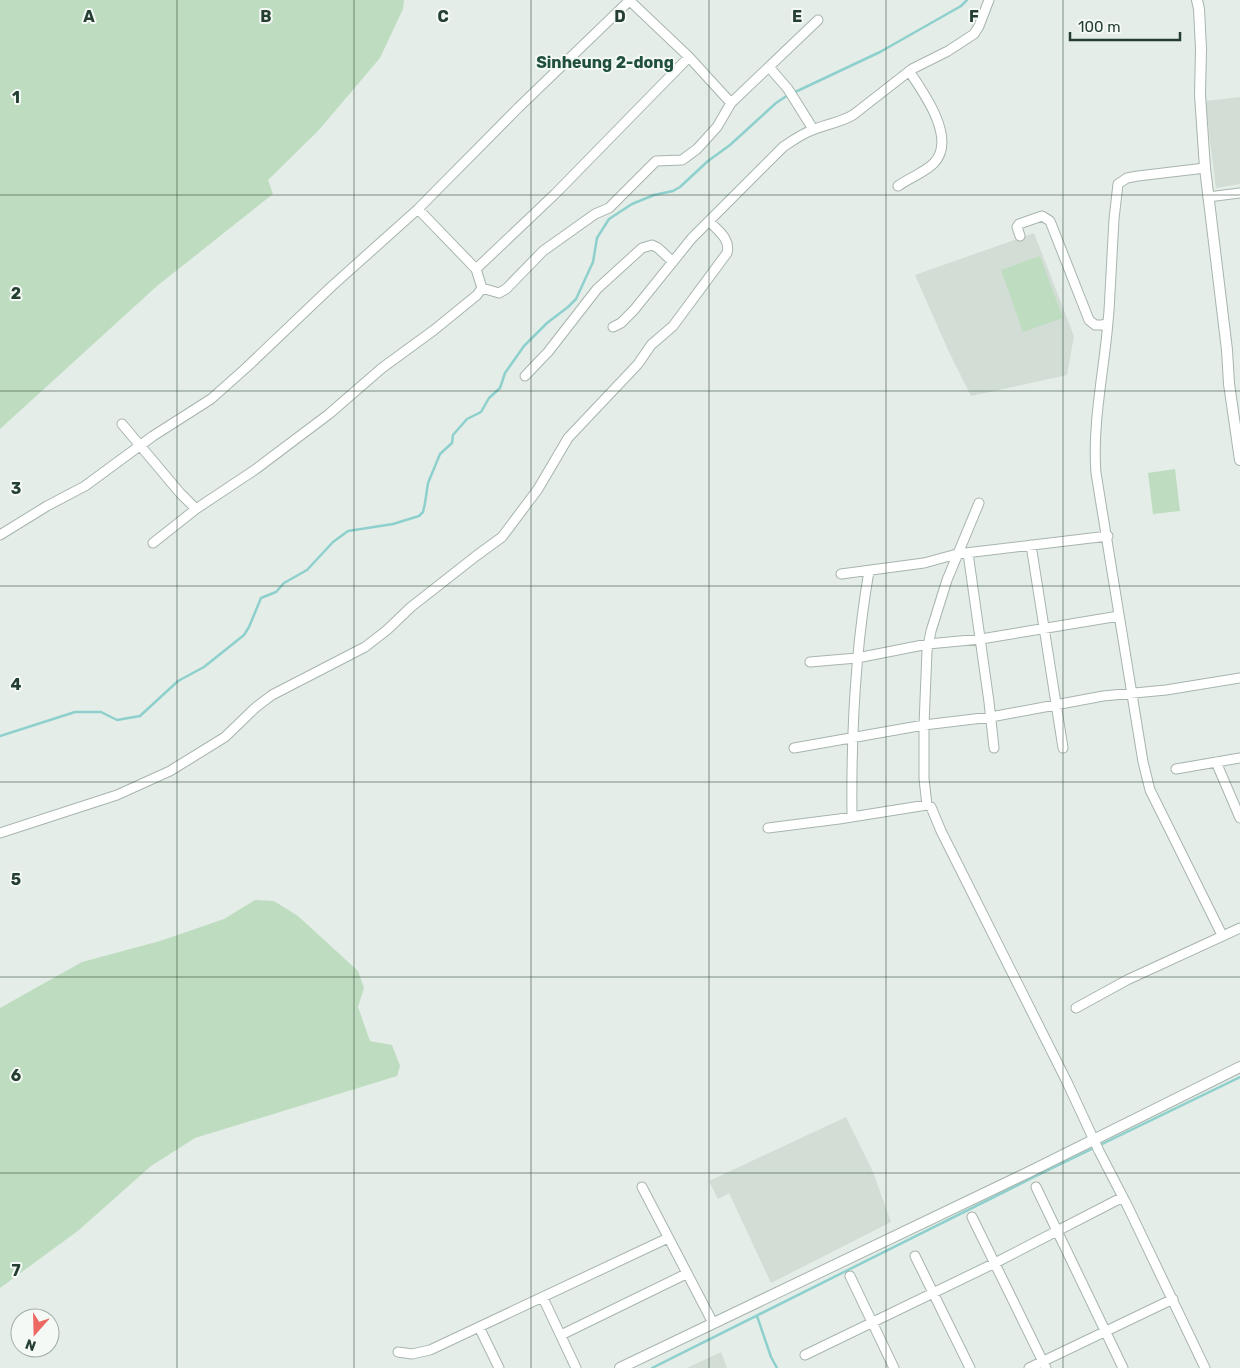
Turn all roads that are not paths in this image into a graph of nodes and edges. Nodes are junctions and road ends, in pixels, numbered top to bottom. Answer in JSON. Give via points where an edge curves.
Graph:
{"nodes":[{"id":1,"x":629,"y":0,"type":"edge"},
{"id":2,"x":989,"y":0,"type":"edge"},
{"id":3,"x":1197,"y":0,"type":"edge"},
{"id":4,"x":818,"y":20,"type":"dead end"},
{"id":5,"x":689,"y":57,"type":"junction"},
{"id":6,"x":769,"y":67,"type":"junction"},
{"id":7,"x":909,"y":71,"type":"junction"},
{"id":8,"x":731,"y":103,"type":"junction"},
{"id":9,"x":813,"y":130,"type":"junction"},
{"id":10,"x":1205,"y":168,"type":"junction"},
{"id":11,"x":898,"y":186,"type":"dead end"},
{"id":12,"x":1240,"y":193,"type":"edge"},
{"id":13,"x":1208,"y":197,"type":"junction"},
{"id":14,"x":418,"y":209,"type":"junction"},
{"id":15,"x":709,"y":221,"type":"junction"},
{"id":16,"x":1020,"y":236,"type":"dead end"},
{"id":17,"x":673,"y":262,"type":"junction"},
{"id":18,"x":476,"y":269,"type":"junction"},
{"id":19,"x":482,"y":288,"type":"junction"},
{"id":20,"x":1108,"y":322,"type":"junction"},
{"id":21,"x":613,"y":327,"type":"dead end"},
{"id":22,"x":525,"y":376,"type":"dead end"},
{"id":23,"x":122,"y":424,"type":"dead end"},
{"id":24,"x":139,"y":446,"type":"junction"},
{"id":25,"x":1240,"y":460,"type":"edge"},
{"id":26,"x":979,"y":503,"type":"dead end"},
{"id":27,"x":196,"y":509,"type":"junction"},
{"id":28,"x":0,"y":535,"type":"edge"},
{"id":29,"x":1108,"y":536,"type":"junction"},
{"id":30,"x":153,"y":543,"type":"dead end"},
{"id":31,"x":1031,"y":545,"type":"junction"},
{"id":32,"x":968,"y":553,"type":"junction"},
{"id":33,"x":957,"y":554,"type":"junction"},
{"id":34,"x":869,"y":571,"type":"junction"},
{"id":35,"x":841,"y":574,"type":"dead end"},
{"id":36,"x":1119,"y":616,"type":"junction"},
{"id":37,"x":1045,"y":628,"type":"junction"},
{"id":38,"x":981,"y":638,"type":"junction"},
{"id":39,"x":928,"y":644,"type":"junction"},
{"id":40,"x":857,"y":658,"type":"junction"},
{"id":41,"x":810,"y":662,"type":"dead end"},
{"id":42,"x":1240,"y":678,"type":"edge"},
{"id":43,"x":1131,"y":693,"type":"junction"},
{"id":44,"x":1057,"y":705,"type":"junction"},
{"id":45,"x":990,"y":717,"type":"junction"},
{"id":46,"x":924,"y":725,"type":"junction"},
{"id":47,"x":852,"y":737,"type":"junction"},
{"id":48,"x":794,"y":748,"type":"dead end"},
{"id":49,"x":994,"y":748,"type":"dead end"},
{"id":50,"x":1063,"y":748,"type":"dead end"},
{"id":51,"x":1240,"y":758,"type":"edge"},
{"id":52,"x":1216,"y":762,"type":"junction"},
{"id":53,"x":1176,"y":769,"type":"dead end"},
{"id":54,"x":927,"y":805,"type":"junction"},
{"id":55,"x":852,"y":817,"type":"junction"},
{"id":56,"x":1240,"y":818,"type":"edge"},
{"id":57,"x":768,"y":828,"type":"dead end"},
{"id":58,"x":0,"y":833,"type":"edge"},
{"id":59,"x":1240,"y":928,"type":"edge"},
{"id":60,"x":1222,"y":935,"type":"junction"},
{"id":61,"x":1076,"y":1008,"type":"dead end"},
{"id":62,"x":1240,"y":1067,"type":"edge"},
{"id":63,"x":1096,"y":1145,"type":"junction"},
{"id":64,"x":1036,"y":1186,"type":"dead end"},
{"id":65,"x":642,"y":1187,"type":"dead end"},
{"id":66,"x":1123,"y":1197,"type":"junction"},
{"id":67,"x":972,"y":1217,"type":"dead end"},
{"id":68,"x":1058,"y":1231,"type":"junction"},
{"id":69,"x":668,"y":1238,"type":"junction"},
{"id":70,"x":915,"y":1256,"type":"dead end"},
{"id":71,"x":995,"y":1263,"type":"junction"},
{"id":72,"x":686,"y":1274,"type":"junction"},
{"id":73,"x":850,"y":1276,"type":"dead end"},
{"id":74,"x":933,"y":1292,"type":"junction"},
{"id":75,"x":543,"y":1298,"type":"junction"},
{"id":76,"x":1172,"y":1298,"type":"junction"},
{"id":77,"x":872,"y":1322,"type":"junction"},
{"id":78,"x":713,"y":1323,"type":"junction"},
{"id":79,"x":479,"y":1328,"type":"junction"},
{"id":80,"x":1105,"y":1331,"type":"junction"},
{"id":81,"x":561,"y":1335,"type":"junction"},
{"id":82,"x":398,"y":1352,"type":"dead end"},
{"id":83,"x":805,"y":1355,"type":"dead end"},
{"id":84,"x":1045,"y":1365,"type":"edge"},
{"id":85,"x":499,"y":1368,"type":"edge"},
{"id":86,"x":576,"y":1368,"type":"edge"},
{"id":87,"x":620,"y":1368,"type":"edge"},
{"id":88,"x":894,"y":1368,"type":"edge"},
{"id":89,"x":970,"y":1368,"type":"edge"},
{"id":90,"x":1029,"y":1368,"type":"edge"},
{"id":91,"x":1123,"y":1368,"type":"edge"},
{"id":92,"x":1205,"y":1368,"type":"edge"}],
"edges":[{"from":1,"to":5,"type":"street"},
{"from":1,"to":14,"type":"street"},
{"from":2,"to":7,"type":"street","via":[[974,34]]},
{"from":3,"to":10,"type":"street"},
{"from":4,"to":6,"type":"street"},
{"from":5,"to":8,"type":"street"},
{"from":5,"to":18,"type":"street","via":[[555,194]]},
{"from":6,"to":8,"type":"street"},
{"from":6,"to":9,"type":"street","via":[[788,89]]},
{"from":7,"to":9,"type":"street","via":[[846,120]]},
{"from":7,"to":11,"type":"street","via":[[934,114],[941,132],[942,148],[934,163]]},
{"from":8,"to":19,"type":"street","via":[[717,127],[682,160],[656,161],[609,208],[543,251],[506,289],[499,293]]},
{"from":9,"to":15,"type":"street","via":[[783,147]]},
{"from":10,"to":13,"type":"street"},
{"from":10,"to":20,"type":"street","via":[[1127,178],[1118,184]]},
{"from":12,"to":13,"type":"street"},
{"from":13,"to":25,"type":"street"},
{"from":14,"to":18,"type":"street"},
{"from":14,"to":24,"type":"street","via":[[211,399]]},
{"from":15,"to":17,"type":"street"},
{"from":15,"to":58,"type":"street","via":[[727,241],[727,254],[673,326],[651,345],[638,364],[568,438],[538,490],[502,537],[365,647],[272,695],[225,737],[190,760],[117,795]]},
{"from":16,"to":20,"type":"street","via":[[1019,224],[1036,217],[1050,221],[1091,323],[1102,325]]},
{"from":17,"to":21,"type":"street","via":[[634,310]]},
{"from":17,"to":22,"type":"street","via":[[652,245],[642,248],[597,289]]},
{"from":18,"to":19,"type":"street"},
{"from":19,"to":27,"type":"street","via":[[329,414]]},
{"from":20,"to":29,"type":"street","via":[[1095,454]]},
{"from":23,"to":24,"type":"street"},
{"from":24,"to":27,"type":"street"},
{"from":24,"to":28,"type":"street","via":[[85,486]]},
{"from":26,"to":33,"type":"street"},
{"from":27,"to":30,"type":"street"},
{"from":29,"to":31,"type":"street"},
{"from":29,"to":36,"type":"street"},
{"from":31,"to":32,"type":"street"},
{"from":31,"to":37,"type":"street"},
{"from":32,"to":33,"type":"street"},
{"from":32,"to":38,"type":"street"},
{"from":33,"to":34,"type":"street","via":[[924,563]]},
{"from":33,"to":39,"type":"street"},
{"from":34,"to":35,"type":"street"},
{"from":34,"to":40,"type":"street"},
{"from":36,"to":37,"type":"street"},
{"from":36,"to":43,"type":"street"},
{"from":37,"to":38,"type":"street"},
{"from":37,"to":44,"type":"street"},
{"from":38,"to":39,"type":"street"},
{"from":38,"to":45,"type":"street"},
{"from":39,"to":40,"type":"street"},
{"from":39,"to":46,"type":"street"},
{"from":40,"to":41,"type":"street"},
{"from":40,"to":47,"type":"street"},
{"from":42,"to":43,"type":"street"},
{"from":43,"to":44,"type":"street"},
{"from":43,"to":60,"type":"street","via":[[1150,790]]},
{"from":44,"to":45,"type":"street"},
{"from":44,"to":50,"type":"street"},
{"from":45,"to":46,"type":"street"},
{"from":45,"to":49,"type":"street"},
{"from":46,"to":47,"type":"street"},
{"from":46,"to":54,"type":"street"},
{"from":47,"to":48,"type":"street"},
{"from":47,"to":55,"type":"street"},
{"from":51,"to":52,"type":"street"},
{"from":52,"to":53,"type":"street"},
{"from":52,"to":56,"type":"street"},
{"from":54,"to":55,"type":"street"},
{"from":54,"to":63,"type":"street","via":[[932,807]]},
{"from":55,"to":57,"type":"street"},
{"from":59,"to":60,"type":"street"},
{"from":60,"to":61,"type":"street"},
{"from":62,"to":63,"type":"street"},
{"from":63,"to":66,"type":"street"},
{"from":63,"to":78,"type":"street","via":[[1028,1172]]},
{"from":64,"to":68,"type":"street"},
{"from":65,"to":69,"type":"street"},
{"from":66,"to":68,"type":"street"},
{"from":66,"to":76,"type":"street"},
{"from":67,"to":71,"type":"street"},
{"from":68,"to":71,"type":"street"},
{"from":68,"to":80,"type":"street"},
{"from":69,"to":72,"type":"street"},
{"from":69,"to":75,"type":"street"},
{"from":70,"to":74,"type":"street"},
{"from":71,"to":74,"type":"street"},
{"from":71,"to":84,"type":"street"},
{"from":72,"to":78,"type":"street"},
{"from":72,"to":81,"type":"street"},
{"from":73,"to":77,"type":"street"},
{"from":74,"to":77,"type":"street"},
{"from":74,"to":89,"type":"street"},
{"from":75,"to":79,"type":"street"},
{"from":75,"to":81,"type":"street"},
{"from":76,"to":80,"type":"street"},
{"from":76,"to":92,"type":"street"},
{"from":77,"to":83,"type":"street"},
{"from":77,"to":88,"type":"street"},
{"from":78,"to":87,"type":"street"},
{"from":79,"to":82,"type":"street","via":[[430,1350],[412,1354]]},
{"from":79,"to":85,"type":"street"},
{"from":80,"to":84,"type":"street"},
{"from":80,"to":91,"type":"street"},
{"from":81,"to":86,"type":"street"},
{"from":84,"to":90,"type":"street"}]}
